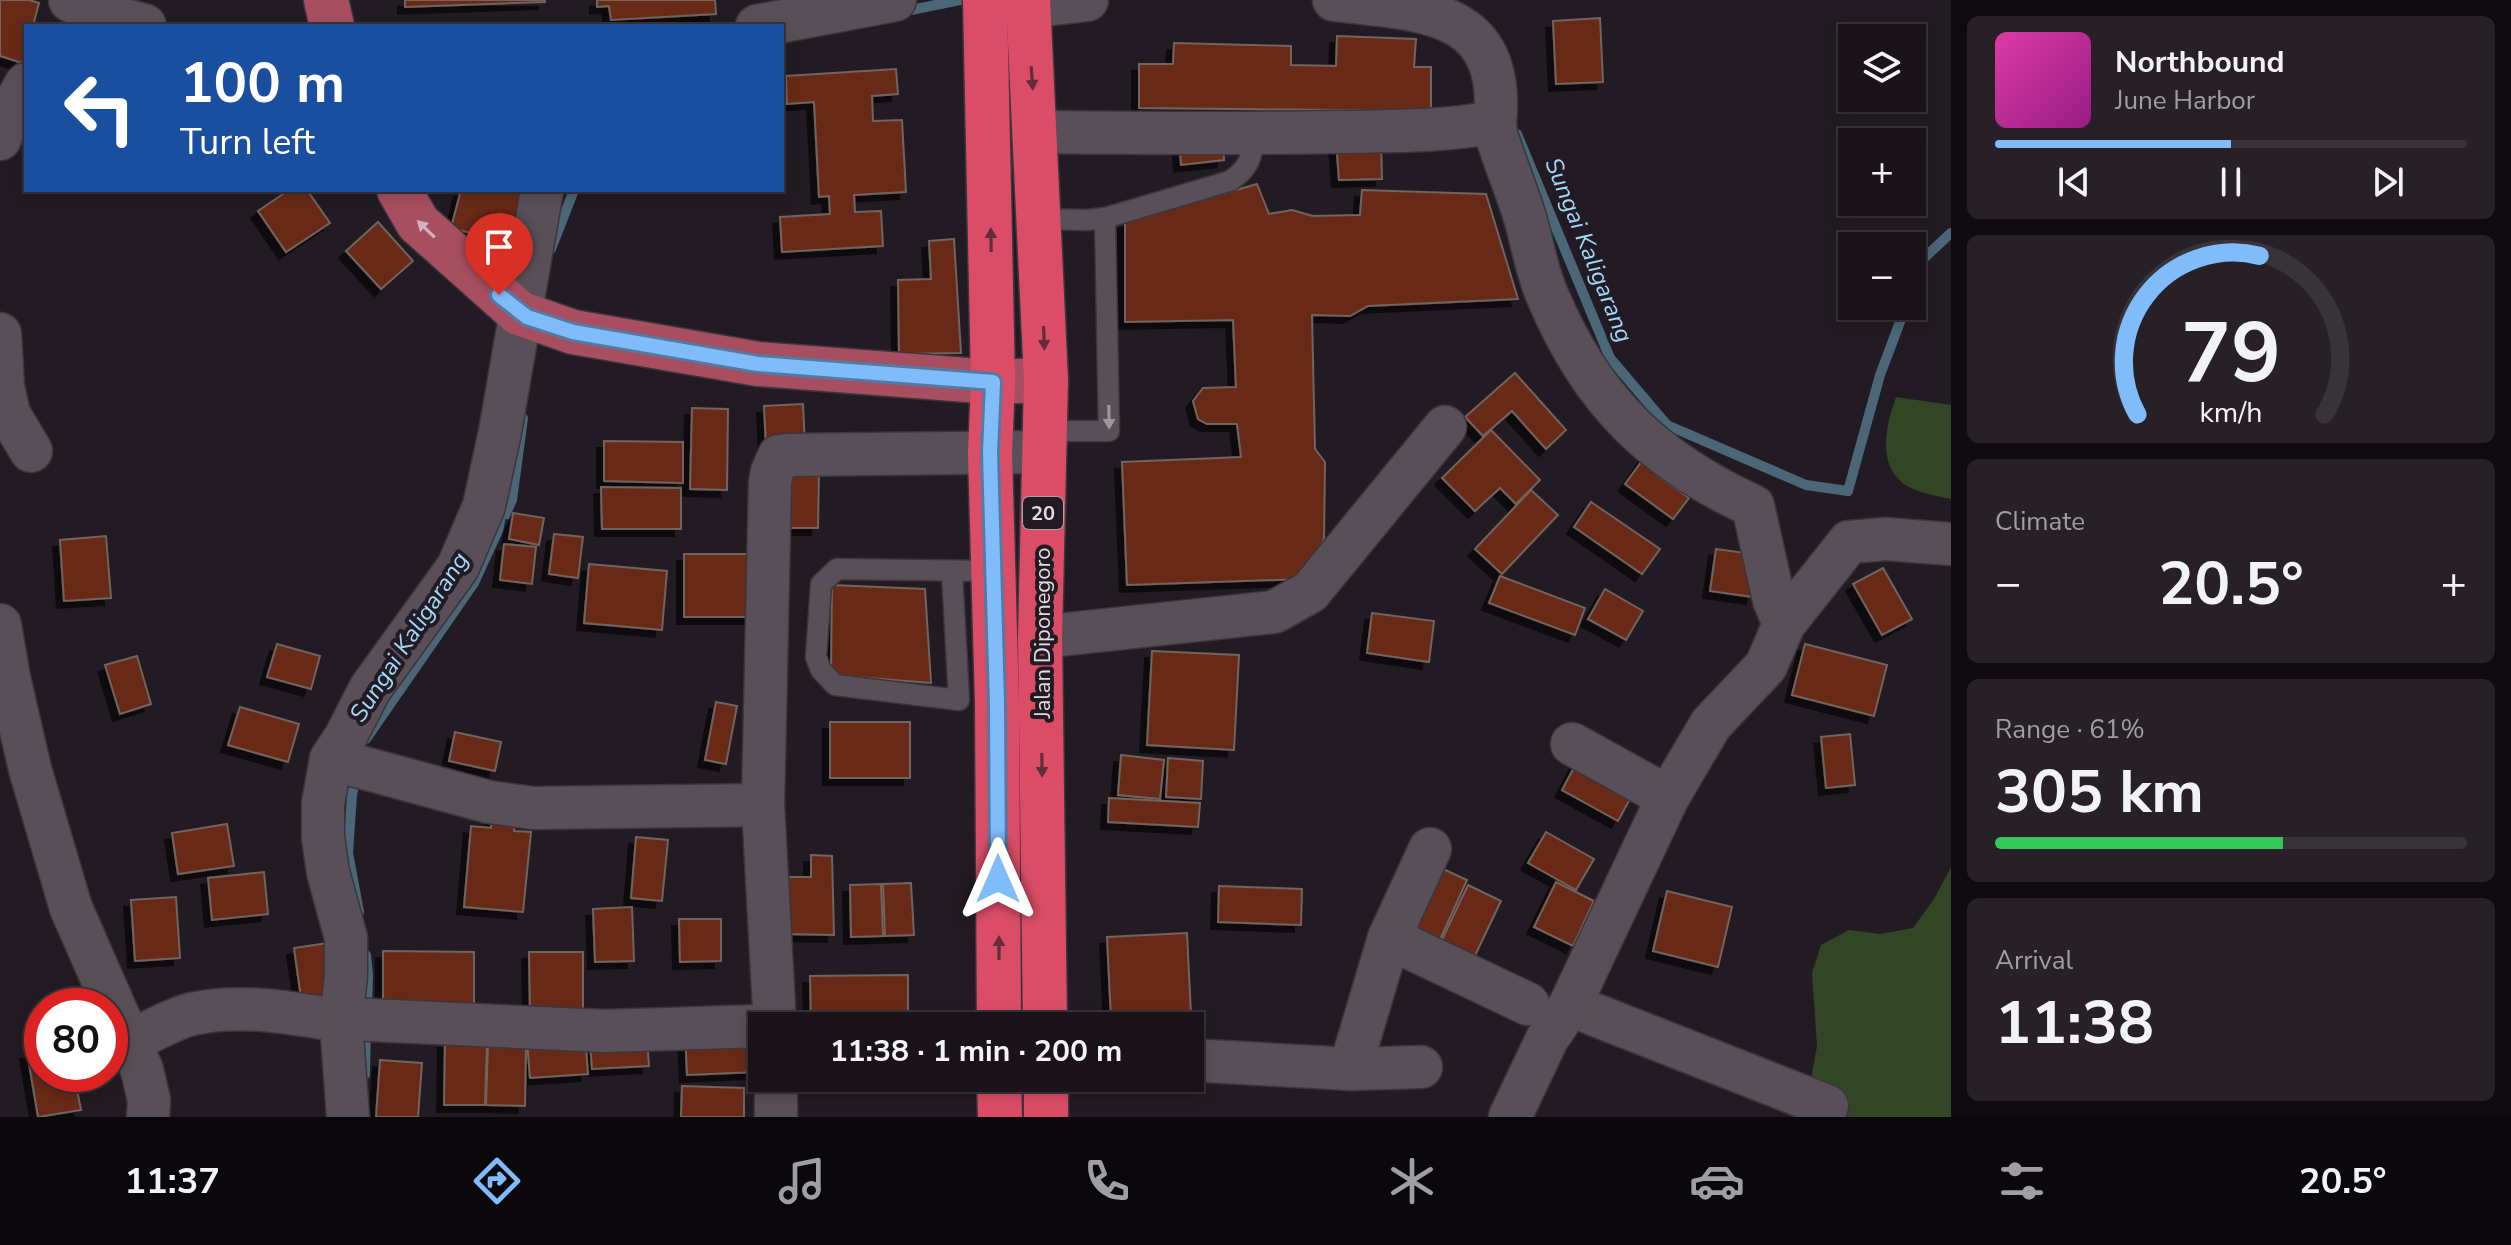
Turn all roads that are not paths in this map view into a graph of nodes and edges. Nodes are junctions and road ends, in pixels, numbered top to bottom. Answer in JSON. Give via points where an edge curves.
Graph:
{"nodes":[{"id":1,"x":326,"y":0,"type":"edge"},
{"id":2,"x":895,"y":0,"type":"edge"},
{"id":3,"x":1087,"y":0,"type":"edge"},
{"id":4,"x":1334,"y":0,"type":"edge"},
{"id":5,"x":1028,"y":4,"type":"edge"},
{"id":6,"x":1413,"y":4,"type":"edge"},
{"id":7,"x":72,"y":10,"type":"edge"},
{"id":8,"x":986,"y":16,"type":"edge"},
{"id":9,"x":136,"y":24,"type":"edge"},
{"id":10,"x":332,"y":24,"type":"edge"},
{"id":11,"x":768,"y":24,"type":"edge"},
{"id":12,"x":24,"y":88,"type":"edge"},
{"id":13,"x":1495,"y":122,"type":"junction"},
{"id":14,"x":1036,"y":132,"type":"junction"},
{"id":15,"x":1255,"y":134,"type":"junction"},
{"id":16,"x":0,"y":139,"type":"edge"},
{"id":17,"x":400,"y":192,"type":"edge"},
{"id":18,"x":542,"y":192,"type":"edge"},
{"id":19,"x":1105,"y":218,"type":"junction"},
{"id":20,"x":1039,"y":219,"type":"junction"},
{"id":21,"x":523,"y":315,"type":"junction"},
{"id":22,"x":0,"y":334,"type":"edge"},
{"id":23,"x":1046,"y":380,"type":"junction"},
{"id":24,"x":993,"y":382,"type":"junction"},
{"id":25,"x":1445,"y":427,"type":"dead end"},
{"id":26,"x":1044,"y":442,"type":"junction"},
{"id":27,"x":31,"y":451,"type":"dead end"},
{"id":28,"x":990,"y":453,"type":"junction"},
{"id":29,"x":1951,"y":544,"type":"edge"},
{"id":30,"x":972,"y":571,"type":"junction"},
{"id":31,"x":1784,"y":624,"type":"junction"},
{"id":32,"x":0,"y":625,"type":"edge"},
{"id":33,"x":1040,"y":637,"type":"junction"},
{"id":34,"x":1572,"y":744,"type":"dead end"},
{"id":35,"x":340,"y":762,"type":"junction"},
{"id":36,"x":1668,"y":797,"type":"junction"},
{"id":37,"x":763,"y":805,"type":"junction"},
{"id":38,"x":1430,"y":849,"type":"dead end"},
{"id":39,"x":1389,"y":938,"type":"junction"},
{"id":40,"x":1528,"y":1004,"type":"dead end"},
{"id":41,"x":1570,"y":1005,"type":"junction"},
{"id":42,"x":774,"y":1012,"type":"edge"},
{"id":43,"x":998,"y":1012,"type":"edge"},
{"id":44,"x":1045,"y":1012,"type":"edge"},
{"id":45,"x":352,"y":1020,"type":"junction"},
{"id":46,"x":748,"y":1026,"type":"edge"},
{"id":47,"x":129,"y":1042,"type":"junction"},
{"id":48,"x":1204,"y":1061,"type":"edge"},
{"id":49,"x":1421,"y":1067,"type":"dead end"},
{"id":50,"x":1350,"y":1069,"type":"junction"},
{"id":51,"x":776,"y":1092,"type":"edge"},
{"id":52,"x":999,"y":1092,"type":"edge"},
{"id":53,"x":1046,"y":1092,"type":"edge"},
{"id":54,"x":1827,"y":1106,"type":"dead end"},
{"id":55,"x":148,"y":1117,"type":"edge"},
{"id":56,"x":348,"y":1117,"type":"edge"},
{"id":57,"x":776,"y":1117,"type":"edge"},
{"id":58,"x":1000,"y":1117,"type":"edge"},
{"id":59,"x":1046,"y":1117,"type":"edge"},
{"id":60,"x":1510,"y":1117,"type":"edge"}],
"edges":[{"from":1,"to":10,"type":"main road"},
{"from":2,"to":11,"type":"street"},
{"from":3,"to":5,"type":"street"},
{"from":4,"to":6,"type":"street"},
{"from":5,"to":14,"type":"highway","name":"Jalan Diponegoro","number":"20","one_way":true},
{"from":6,"to":13,"type":"street","via":[[1449,20],[1484,50],[1494,73]]},
{"from":7,"to":9,"type":"street"},
{"from":24,"to":8,"type":"highway","name":"Jalan Diponegoro","number":"20","one_way":true},
{"from":12,"to":16,"type":"street"},
{"from":13,"to":15,"type":"street","via":[[1427,130]]},
{"from":13,"to":31,"type":"street","via":[[1546,294],[1584,370],[1634,430],[1706,482],[1753,506]]},
{"from":14,"to":15,"type":"street"},
{"from":14,"to":20,"type":"highway","name":"Jalan Diponegoro","number":"20"},
{"from":15,"to":19,"type":"lane","via":[[1252,159],[1230,181]]},
{"from":21,"to":17,"type":"main road","one_way":true,"via":[[418,223]]},
{"from":18,"to":21,"type":"street"},
{"from":19,"to":20,"type":"lane"},
{"from":19,"to":26,"type":"lane","one_way":true,"via":[[1109,431]]},
{"from":20,"to":23,"type":"highway","name":"Jalan Diponegoro","number":"20","one_way":true},
{"from":21,"to":24,"type":"main road","via":[[573,332],[758,364]]},
{"from":21,"to":35,"type":"street","via":[[484,506],[474,531],[458,567],[370,689]]},
{"from":22,"to":27,"type":"street","via":[[9,414]]},
{"from":23,"to":24,"type":"main road"},
{"from":23,"to":26,"type":"highway","name":"Jalan Diponegoro","number":"20"},
{"from":24,"to":28,"type":"highway","name":"Jalan Diponegoro","number":"20"},
{"from":25,"to":33,"type":"street","via":[[1310,592],[1274,612]]},
{"from":26,"to":28,"type":"street"},
{"from":26,"to":33,"type":"highway","name":"Jalan Diponegoro","number":"20"},
{"from":28,"to":30,"type":"highway","name":"Jalan Diponegoro","number":"20"},
{"from":28,"to":37,"type":"street","via":[[787,455],[776,460],[770,483]]},
{"from":29,"to":31,"type":"street","via":[[1849,542]]},
{"from":30,"to":30,"type":"lane","via":[[959,700],[835,685],[821,670],[816,657],[821,584],[837,569]]},
{"from":43,"to":30,"type":"highway","name":"Jalan Diponegoro","number":"20","one_way":true},
{"from":31,"to":36,"type":"street","via":[[1766,666],[1711,724]]},
{"from":32,"to":47,"type":"street","via":[[30,769],[71,908]]},
{"from":33,"to":44,"type":"highway","name":"Jalan Diponegoro","number":"20","one_way":true},
{"from":34,"to":36,"type":"street"},
{"from":35,"to":37,"type":"street","via":[[489,802],[533,808]]},
{"from":35,"to":45,"type":"street","via":[[323,804],[323,837],[346,938]]},
{"from":36,"to":41,"type":"street"},
{"from":37,"to":42,"type":"street"},
{"from":38,"to":39,"type":"street"},
{"from":39,"to":40,"type":"street"},
{"from":39,"to":50,"type":"street"},
{"from":41,"to":54,"type":"street"},
{"from":41,"to":60,"type":"street","via":[[1547,1039]]},
{"from":45,"to":46,"type":"street","via":[[605,1031]]},
{"from":45,"to":47,"type":"street","via":[[227,1010],[190,1014]]},
{"from":45,"to":56,"type":"street"},
{"from":47,"to":55,"type":"street","via":[[142,1070]]},
{"from":48,"to":50,"type":"street"},
{"from":49,"to":50,"type":"street"},
{"from":51,"to":57,"type":"street"},
{"from":52,"to":58,"type":"highway"},
{"from":53,"to":59,"type":"highway"}]}
